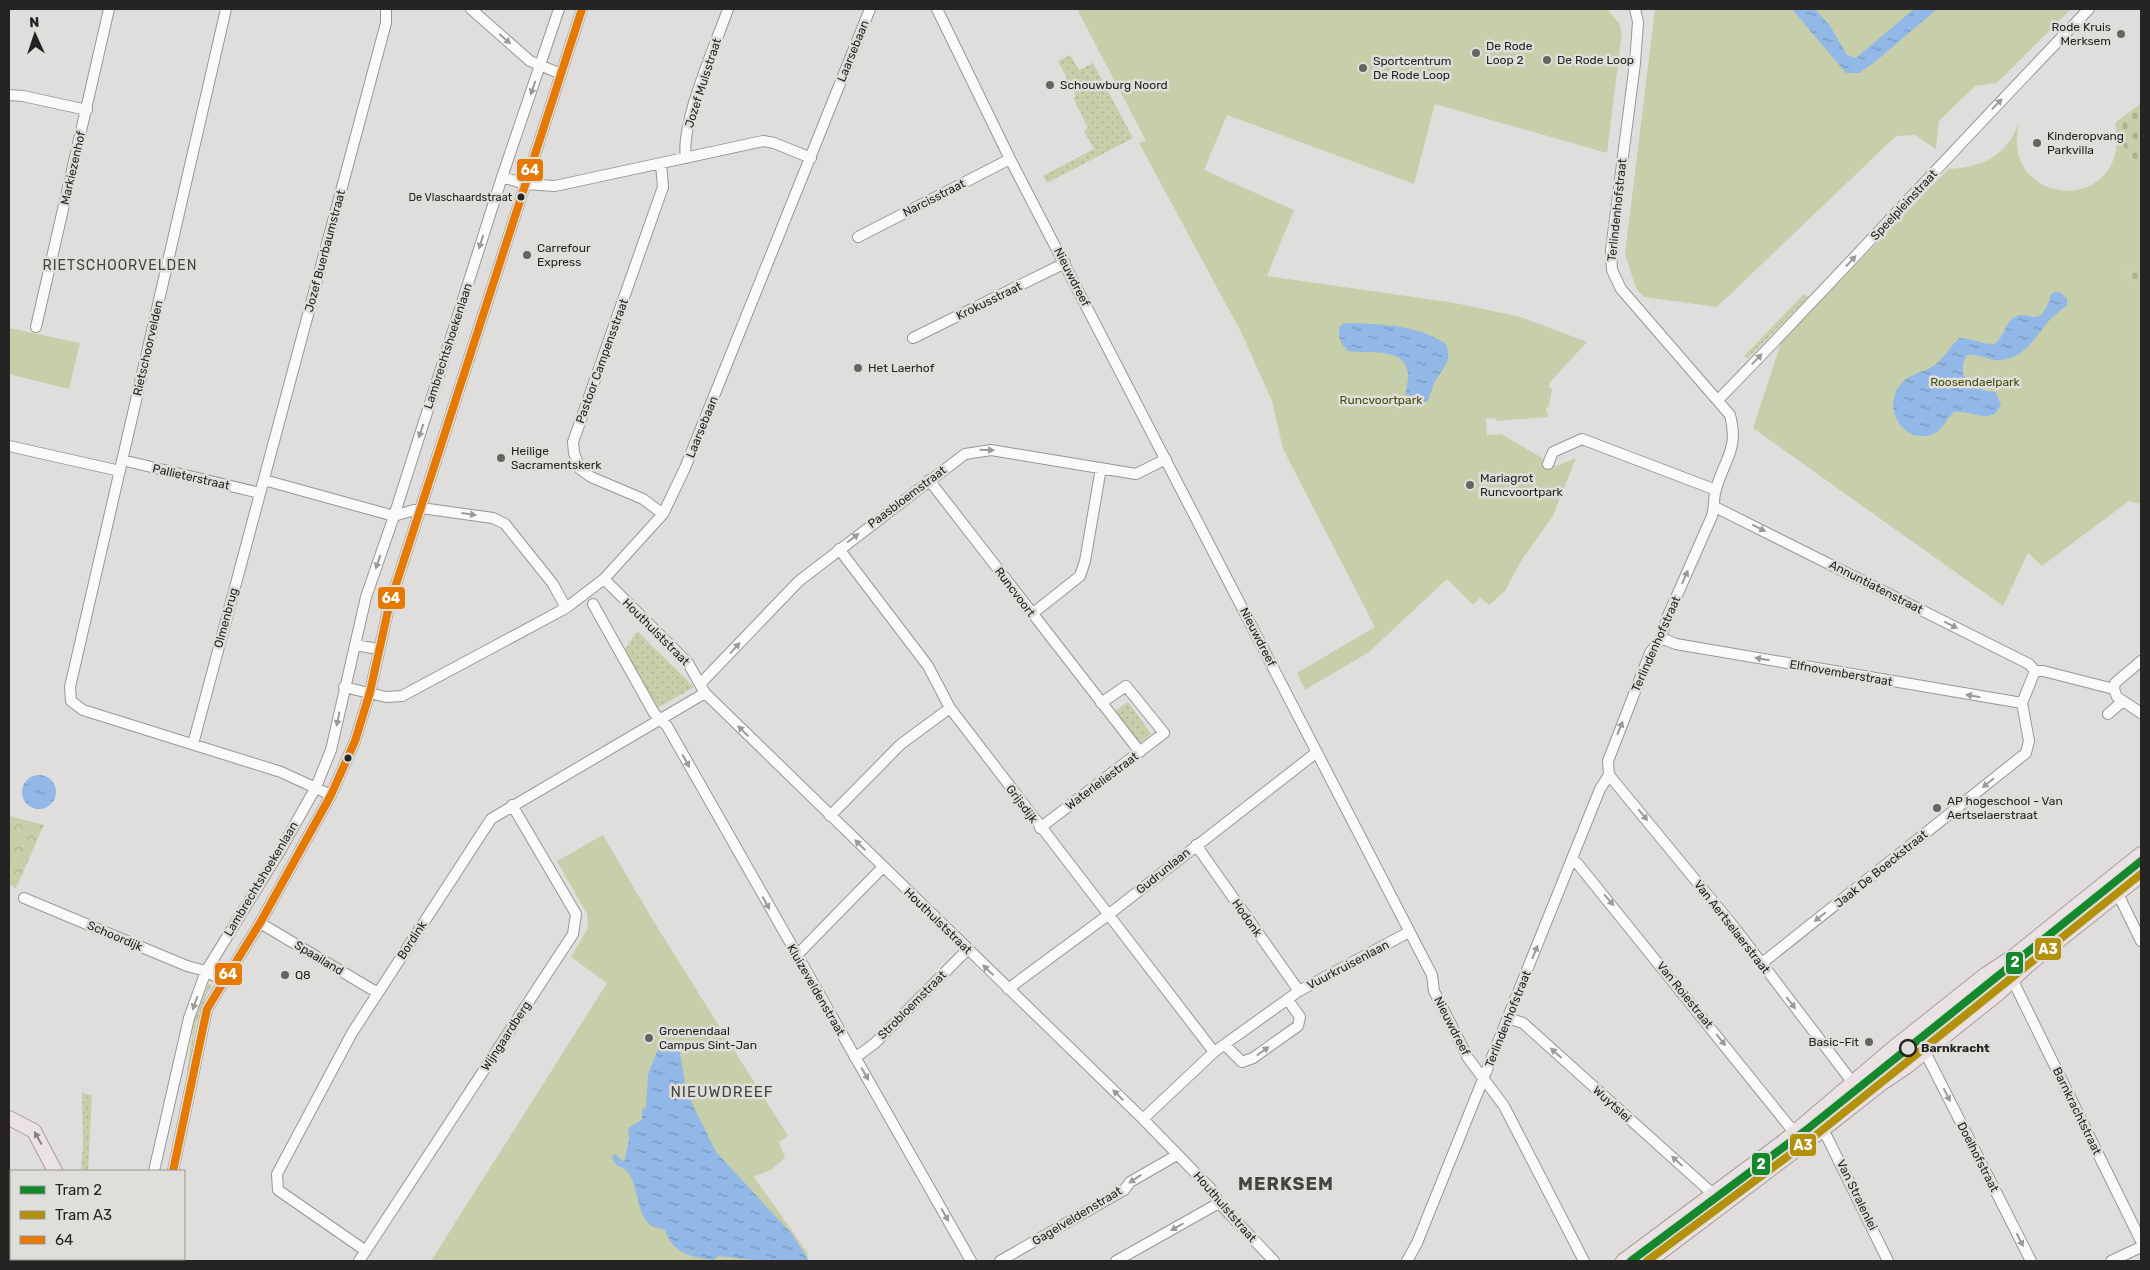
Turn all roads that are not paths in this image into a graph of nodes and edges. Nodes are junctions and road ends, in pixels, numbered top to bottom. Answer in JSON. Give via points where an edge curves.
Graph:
{"nodes":[{"id":1,"x":109,"y":9,"type":"edge"},
{"id":2,"x":226,"y":9,"type":"edge"},
{"id":3,"x":386,"y":9,"type":"edge"},
{"id":4,"x":471,"y":9,"type":"edge"},
{"id":5,"x":559,"y":9,"type":"edge"},
{"id":6,"x":582,"y":9,"type":"edge"},
{"id":7,"x":728,"y":9,"type":"edge"},
{"id":8,"x":870,"y":9,"type":"edge"},
{"id":9,"x":936,"y":9,"type":"edge"},
{"id":10,"x":1635,"y":9,"type":"edge"},
{"id":11,"x":2090,"y":9,"type":"edge"},
{"id":12,"x":540,"y":67,"type":"junction"},
{"id":13,"x":561,"y":74,"type":"junction"},
{"id":14,"x":9,"y":95,"type":"edge"},
{"id":15,"x":87,"y":110,"type":"junction"},
{"id":16,"x":686,"y":158,"type":"junction"},
{"id":17,"x":811,"y":158,"type":"junction"},
{"id":18,"x":1010,"y":159,"type":"junction"},
{"id":19,"x":660,"y":164,"type":"junction"},
{"id":20,"x":502,"y":177,"type":"junction"},
{"id":21,"x":525,"y":184,"type":"junction"},
{"id":22,"x":858,"y":237,"type":"dead end"},
{"id":23,"x":1065,"y":263,"type":"junction"},
{"id":24,"x":36,"y":327,"type":"dead end"},
{"id":25,"x":913,"y":338,"type":"dead end"},
{"id":26,"x":1718,"y":400,"type":"junction"},
{"id":27,"x":9,"y":446,"type":"edge"},
{"id":28,"x":1166,"y":459,"type":"junction"},
{"id":29,"x":122,"y":460,"type":"junction"},
{"id":30,"x":1548,"y":464,"type":"dead end"},
{"id":31,"x":1100,"y":468,"type":"junction"},
{"id":32,"x":120,"y":471,"type":"junction"},
{"id":33,"x":264,"y":480,"type":"junction"},
{"id":34,"x":929,"y":480,"type":"junction"},
{"id":35,"x":1716,"y":490,"type":"junction"},
{"id":36,"x":260,"y":493,"type":"junction"},
{"id":37,"x":1715,"y":507,"type":"junction"},
{"id":38,"x":420,"y":508,"type":"junction"},
{"id":39,"x":663,"y":514,"type":"junction"},
{"id":40,"x":394,"y":516,"type":"junction"},
{"id":41,"x":839,"y":549,"type":"junction"},
{"id":42,"x":604,"y":580,"type":"junction"},
{"id":43,"x":593,"y":604,"type":"dead end"},
{"id":44,"x":566,"y":608,"type":"junction"},
{"id":45,"x":1032,"y":614,"type":"junction"},
{"id":46,"x":1661,"y":638,"type":"junction"},
{"id":47,"x":355,"y":645,"type":"junction"},
{"id":48,"x":378,"y":649,"type":"junction"},
{"id":49,"x":2141,"y":661,"type":"edge"},
{"id":50,"x":2035,"y":671,"type":"junction"},
{"id":51,"x":701,"y":683,"type":"junction"},
{"id":52,"x":344,"y":687,"type":"junction"},
{"id":53,"x":2114,"y":689,"type":"junction"},
{"id":54,"x":370,"y":692,"type":"junction"},
{"id":55,"x":705,"y":693,"type":"junction"},
{"id":56,"x":2123,"y":701,"type":"junction"},
{"id":57,"x":2022,"y":703,"type":"junction"},
{"id":58,"x":1101,"y":704,"type":"junction"},
{"id":59,"x":950,"y":708,"type":"junction"},
{"id":60,"x":2108,"y":714,"type":"dead end"},
{"id":61,"x":2141,"y":714,"type":"edge"},
{"id":62,"x":661,"y":720,"type":"junction"},
{"id":63,"x":193,"y":744,"type":"junction"},
{"id":64,"x":1140,"y":752,"type":"junction"},
{"id":65,"x":1317,"y":752,"type":"junction"},
{"id":66,"x":1609,"y":775,"type":"junction"},
{"id":67,"x":316,"y":787,"type":"junction"},
{"id":68,"x":331,"y":794,"type":"junction"},
{"id":69,"x":512,"y":805,"type":"junction"},
{"id":70,"x":830,"y":816,"type":"junction"},
{"id":71,"x":1040,"y":828,"type":"junction"},
{"id":72,"x":1196,"y":844,"type":"junction"},
{"id":73,"x":2141,"y":854,"type":"edge"},
{"id":74,"x":1572,"y":860,"type":"junction"},
{"id":75,"x":882,"y":866,"type":"junction"},
{"id":76,"x":2141,"y":875,"type":"edge"},
{"id":77,"x":2118,"y":894,"type":"junction"},
{"id":78,"x":24,"y":898,"type":"dead end"},
{"id":79,"x":1108,"y":915,"type":"junction"},
{"id":80,"x":260,"y":923,"type":"junction"},
{"id":81,"x":1409,"y":932,"type":"junction"},
{"id":82,"x":2141,"y":941,"type":"edge"},
{"id":83,"x":967,"y":950,"type":"junction"},
{"id":84,"x":796,"y":956,"type":"junction"},
{"id":85,"x":1761,"y":964,"type":"junction"},
{"id":86,"x":206,"y":971,"type":"junction"},
{"id":87,"x":223,"y":981,"type":"junction"},
{"id":88,"x":2013,"y":981,"type":"junction"},
{"id":89,"x":1008,"y":989,"type":"junction"},
{"id":90,"x":1299,"y":991,"type":"junction"},
{"id":91,"x":378,"y":993,"type":"junction"},
{"id":92,"x":1288,"y":1000,"type":"junction"},
{"id":93,"x":1508,"y":1018,"type":"junction"},
{"id":94,"x":1225,"y":1045,"type":"junction"},
{"id":95,"x":1214,"y":1052,"type":"junction"},
{"id":96,"x":1925,"y":1052,"type":"junction"},
{"id":97,"x":855,"y":1058,"type":"junction"},
{"id":98,"x":1484,"y":1079,"type":"junction"},
{"id":99,"x":1853,"y":1083,"type":"junction"},
{"id":100,"x":9,"y":1118,"type":"edge"},
{"id":101,"x":1143,"y":1119,"type":"junction"},
{"id":102,"x":1796,"y":1130,"type":"junction"},
{"id":103,"x":1821,"y":1131,"type":"junction"},
{"id":104,"x":1177,"y":1154,"type":"junction"},
{"id":105,"x":54,"y":1170,"type":"edge"},
{"id":106,"x":154,"y":1170,"type":"edge"},
{"id":107,"x":173,"y":1170,"type":"edge"},
{"id":108,"x":1713,"y":1194,"type":"junction"},
{"id":109,"x":1219,"y":1203,"type":"junction"},
{"id":110,"x":2141,"y":1241,"type":"edge"},
{"id":111,"x":2141,"y":1247,"type":"edge"},
{"id":112,"x":366,"y":1251,"type":"junction"},
{"id":113,"x":359,"y":1261,"type":"edge"},
{"id":114,"x":971,"y":1261,"type":"edge"},
{"id":115,"x":1000,"y":1261,"type":"edge"},
{"id":116,"x":1116,"y":1261,"type":"edge"},
{"id":117,"x":1272,"y":1261,"type":"edge"},
{"id":118,"x":1407,"y":1261,"type":"edge"},
{"id":119,"x":1584,"y":1261,"type":"edge"},
{"id":120,"x":1623,"y":1261,"type":"edge"},
{"id":121,"x":1649,"y":1261,"type":"edge"},
{"id":122,"x":1888,"y":1261,"type":"edge"},
{"id":123,"x":2031,"y":1261,"type":"edge"},
{"id":124,"x":2110,"y":1261,"type":"edge"}],
"edges":[{"from":1,"to":15,"type":"street","name":"Markiezenhof"},
{"from":2,"to":29,"type":"street","name":"Rietschoorvelden"},
{"from":3,"to":33,"type":"street","name":"Jozef Buerbaumstraat","via":[[386,23]]},
{"from":4,"to":12,"type":"street","one_way":true},
{"from":5,"to":12,"type":"street","name":"Lambrechtshoekenlaan"},
{"from":6,"to":13,"type":"street","name":"Lambrechtshoekenlaan"},
{"from":7,"to":16,"type":"street","name":"Jozef Mulsstraat","via":[[688,121],[684,147]]},
{"from":8,"to":17,"type":"street","name":"Laarsebaan"},
{"from":9,"to":18,"type":"street","name":"Nieuwdreef"},
{"from":10,"to":26,"type":"street","name":"Terlindenhofstraat","via":[[1637,38],[1611,250],[1612,270],[1636,309]]},
{"from":26,"to":11,"type":"street","name":"Speelpleinstraat","one_way":true},
{"from":12,"to":13,"type":"street"},
{"from":12,"to":20,"type":"street","name":"Lambrechtshoekenlaan","one_way":true},
{"from":13,"to":21,"type":"street","name":"Lambrechtshoekenlaan"},
{"from":14,"to":15,"type":"street"},
{"from":15,"to":24,"type":"street","name":"Markiezenhof"},
{"from":16,"to":17,"type":"street","via":[[763,141]]},
{"from":16,"to":19,"type":"street"},
{"from":17,"to":39,"type":"street","name":"Laarsebaan","via":[[686,468]]},
{"from":18,"to":22,"type":"street","name":"Narcisstraat"},
{"from":18,"to":23,"type":"street","name":"Nieuwdreef"},
{"from":19,"to":21,"type":"street","via":[[554,186]]},
{"from":19,"to":39,"type":"street","name":"Pastoor Campensstraat","via":[[664,187],[573,442],[580,469],[643,499]]},
{"from":20,"to":21,"type":"street"},
{"from":20,"to":40,"type":"street","name":"Lambrechtshoekenlaan","one_way":true},
{"from":21,"to":38,"type":"street","name":"Lambrechtshoekenlaan"},
{"from":23,"to":25,"type":"street","name":"Krokusstraat"},
{"from":23,"to":28,"type":"street","name":"Nieuwdreef"},
{"from":26,"to":35,"type":"street","name":"Terlindenhofstraat","via":[[1730,415],[1735,433],[1734,445]]},
{"from":27,"to":32,"type":"street"},
{"from":28,"to":31,"type":"street","name":"Paasbloemstraat","via":[[1136,474]]},
{"from":28,"to":65,"type":"street","name":"Nieuwdreef"},
{"from":29,"to":32,"type":"street","name":"Rietschoorvelden"},
{"from":29,"to":36,"type":"street","name":"Pallieterstraat"},
{"from":30,"to":35,"type":"street","via":[[1553,452],[1582,439]]},
{"from":34,"to":31,"type":"street","name":"Paasbloemstraat","one_way":true,"via":[[965,454],[979,450]]},
{"from":31,"to":45,"type":"street","via":[[1086,561],[1081,573]]},
{"from":32,"to":63,"type":"street","name":"Rietschoorvelden","via":[[70,687],[71,701],[83,710]]},
{"from":33,"to":36,"type":"street","name":"Jozef Buerbaumstraat"},
{"from":33,"to":40,"type":"street"},
{"from":41,"to":34,"type":"street","name":"Paasbloemstraat","one_way":true},
{"from":34,"to":45,"type":"street","name":"Runcvoort"},
{"from":35,"to":37,"type":"street","name":"Terlindenhofstraat"},
{"from":36,"to":63,"type":"street","name":"Olmenbrug"},
{"from":46,"to":37,"type":"street","name":"Terlindenhofstraat","one_way":true},
{"from":37,"to":50,"type":"street","name":"Annuntiatenstraat","one_way":true,"via":[[2020,660]]},
{"from":38,"to":40,"type":"street"},
{"from":38,"to":44,"type":"street","one_way":true,"via":[[493,518],[505,524],[553,584]]},
{"from":38,"to":48,"type":"street","name":"Lambrechtshoekenlaan"},
{"from":39,"to":42,"type":"street","name":"Laarsebaan"},
{"from":40,"to":47,"type":"street","name":"Lambrechtshoekenlaan","one_way":true,"via":[[366,596]]},
{"from":51,"to":41,"type":"street","name":"Paasbloemstraat","one_way":true,"via":[[777,602]]},
{"from":41,"to":59,"type":"street","name":"Grijsdijk","via":[[928,666]]},
{"from":42,"to":44,"type":"street","name":"Laarsebaan"},
{"from":42,"to":51,"type":"street","name":"Houthulststraat","via":[[688,663]]},
{"from":43,"to":62,"type":"street"},
{"from":44,"to":54,"type":"street","name":"Laarsebaan","via":[[402,696],[386,697]]},
{"from":45,"to":58,"type":"street","name":"Runcvoort"},
{"from":57,"to":46,"type":"street","name":"Elfnovemberstraat","one_way":true,"via":[[1686,646]]},
{"from":66,"to":46,"type":"street","name":"Terlindenhofstraat","one_way":true,"via":[[1608,760],[1650,653]]},
{"from":47,"to":48,"type":"street"},
{"from":47,"to":52,"type":"street","name":"Lambrechtshoekenlaan"},
{"from":48,"to":54,"type":"street","name":"Lambrechtshoekenlaan"},
{"from":49,"to":53,"type":"street","via":[[2115,683]]},
{"from":50,"to":53,"type":"street"},
{"from":50,"to":57,"type":"street"},
{"from":51,"to":55,"type":"street","name":"Houthulststraat"},
{"from":52,"to":54,"type":"street"},
{"from":52,"to":67,"type":"street","name":"Lambrechtshoekenlaan","one_way":true,"via":[[331,750]]},
{"from":53,"to":56,"type":"street"},
{"from":54,"to":68,"type":"street","name":"Lambrechtshoekenlaan","via":[[355,741]]},
{"from":55,"to":62,"type":"street","name":"Bordink"},
{"from":70,"to":55,"type":"street","name":"Houthulststraat","one_way":true},
{"from":56,"to":60,"type":"street"},
{"from":56,"to":61,"type":"street"},
{"from":57,"to":85,"type":"street","name":"Jaak De Boeckstraat","one_way":true,"via":[[2029,741],[2026,753]]},
{"from":58,"to":64,"type":"street","name":"Runcvoort"},
{"from":58,"to":64,"type":"street","name":"Waterleliestraat","via":[[1126,686],[1164,733]]},
{"from":59,"to":70,"type":"street","via":[[901,744]]},
{"from":59,"to":71,"type":"street","name":"Grijsdijk"},
{"from":62,"to":69,"type":"street","name":"Bordink"},
{"from":62,"to":84,"type":"street","name":"Kluizeveldenstraat","one_way":true},
{"from":63,"to":67,"type":"street","via":[[281,772]]},
{"from":64,"to":71,"type":"street","name":"Waterleliestraat"},
{"from":65,"to":72,"type":"street","name":"Gudrunlaan"},
{"from":65,"to":81,"type":"street","name":"Nieuwdreef"},
{"from":66,"to":74,"type":"street","name":"Terlindenhofstraat","via":[[1600,789]]},
{"from":66,"to":85,"type":"street","name":"Van Aertselaerstraat","one_way":true},
{"from":67,"to":68,"type":"street"},
{"from":67,"to":86,"type":"street","name":"Lambrechtshoekenlaan"},
{"from":68,"to":80,"type":"street","name":"Lambrechtshoekenlaan"},
{"from":69,"to":91,"type":"street","name":"Bordink","via":[[491,819]]},
{"from":69,"to":112,"type":"street","name":"Wijngaardberg","via":[[576,914],[574,929]]},
{"from":75,"to":70,"type":"street","name":"Houthulststraat","one_way":true},
{"from":71,"to":79,"type":"street","name":"Grijsdijk"},
{"from":72,"to":79,"type":"street","name":"Gudrunlaan"},
{"from":72,"to":90,"type":"street","name":"Hodonk"},
{"from":73,"to":99,"type":"main road","via":[[2014,956],[1985,974]]},
{"from":93,"to":74,"type":"street","name":"Terlindenhofstraat","one_way":true},
{"from":74,"to":102,"type":"street","name":"Van Roiestraat","one_way":true,"via":[[1620,913],[1789,1126]]},
{"from":75,"to":83,"type":"street","name":"Houthulststraat"},
{"from":75,"to":84,"type":"street"},
{"from":76,"to":77,"type":"main road"},
{"from":77,"to":82,"type":"street"},
{"from":77,"to":88,"type":"main road","via":[[2027,966]]},
{"from":78,"to":86,"type":"street","name":"Schoordijk"},
{"from":79,"to":89,"type":"street","name":"Gudrunlaan"},
{"from":79,"to":95,"type":"street","name":"Grijsdijk"},
{"from":80,"to":87,"type":"street","name":"Lambrechtshoekenlaan"},
{"from":80,"to":91,"type":"street","name":"Spaailand"},
{"from":81,"to":90,"type":"street","name":"Vuurkruisenlaan"},
{"from":81,"to":98,"type":"street","name":"Nieuwdreef","via":[[1432,975],[1434,991],[1468,1058]]},
{"from":89,"to":83,"type":"street","name":"Houthulststraat","one_way":true},
{"from":83,"to":97,"type":"street","name":"Strobloemstraat"},
{"from":84,"to":97,"type":"street","name":"Kluizeveldenstraat"},
{"from":85,"to":99,"type":"street","name":"Van Aertselaerstraat","one_way":true},
{"from":86,"to":87,"type":"street"},
{"from":86,"to":106,"type":"street","name":"Lambrechtshoekenlaan","one_way":true,"via":[[189,1018]]},
{"from":87,"to":107,"type":"street","name":"Lambrechtshoekenlaan","via":[[207,1009]]},
{"from":88,"to":96,"type":"main road"},
{"from":88,"to":110,"type":"street","name":"Barnkrachtstraat"},
{"from":101,"to":89,"type":"street","name":"Houthulststraat","one_way":true},
{"from":90,"to":92,"type":"street","name":"Vuurkruisenlaan"},
{"from":91,"to":112,"type":"street","name":"Bordink","via":[[352,1033],[277,1174],[278,1190]]},
{"from":92,"to":94,"type":"street","name":"Vuurkruisenlaan"},
{"from":94,"to":92,"type":"street","one_way":true,"via":[[1242,1062],[1253,1058],[1298,1026],[1300,1017]]},
{"from":93,"to":98,"type":"street","name":"Terlindenhofstraat"},
{"from":108,"to":93,"type":"street","name":"Wuytslei","one_way":true,"via":[[1523,1023]]},
{"from":94,"to":95,"type":"street","name":"Vuurkruisenlaan"},
{"from":95,"to":101,"type":"street","name":"Vuurkruisenlaan"},
{"from":96,"to":103,"type":"main road"},
{"from":96,"to":123,"type":"street","name":"Doelhofstraat","one_way":true},
{"from":97,"to":114,"type":"street","name":"Kluizeveldenstraat","one_way":true},
{"from":98,"to":118,"type":"street","name":"Terlindenhofstraat"},
{"from":98,"to":119,"type":"street","name":"Nieuwdreef","via":[[1504,1106]]},
{"from":99,"to":102,"type":"main road"},
{"from":105,"to":100,"type":"main road","one_way":true,"via":[[34,1131]]},
{"from":101,"to":104,"type":"street","name":"Houthulststraat"},
{"from":102,"to":103,"type":"street"},
{"from":102,"to":108,"type":"main road"},
{"from":103,"to":121,"type":"main road"},
{"from":103,"to":122,"type":"street","name":"Van Stralenlei","via":[[1832,1144]]},
{"from":104,"to":109,"type":"street","name":"Houthulststraat","via":[[1212,1190]]},
{"from":104,"to":115,"type":"street","name":"Gagelveldenstraat","one_way":true,"via":[[1130,1182],[1124,1190]]},
{"from":108,"to":120,"type":"main road"},
{"from":109,"to":116,"type":"street","one_way":true},
{"from":109,"to":117,"type":"street","name":"Houthulststraat"},
{"from":111,"to":124,"type":"street"},
{"from":112,"to":113,"type":"street","name":"Wijngaardberg"}]}
